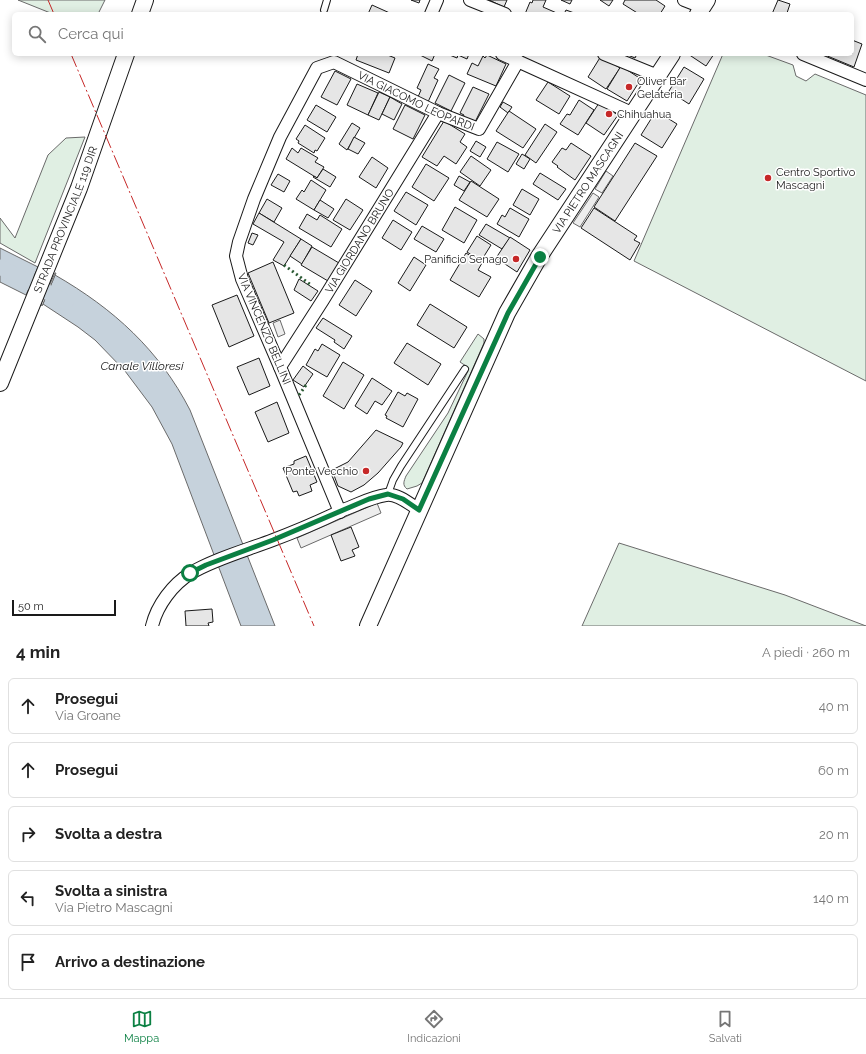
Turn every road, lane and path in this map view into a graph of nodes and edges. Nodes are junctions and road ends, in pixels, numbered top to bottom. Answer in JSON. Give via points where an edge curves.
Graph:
{"nodes":[{"id":1,"x":145,"y":0,"type":"edge"},
{"id":2,"x":327,"y":0,"type":"edge"},
{"id":3,"x":437,"y":0,"type":"edge"},
{"id":4,"x":470,"y":0,"type":"edge"},
{"id":5,"x":684,"y":0,"type":"edge"},
{"id":6,"x":702,"y":9,"type":"edge"},
{"id":7,"x":324,"y":10,"type":"dead end"},
{"id":8,"x":141,"y":12,"type":"edge"},
{"id":9,"x":432,"y":12,"type":"edge"},
{"id":10,"x":500,"y":12,"type":"edge"},
{"id":11,"x":125,"y":56,"type":"edge"},
{"id":12,"x":507,"y":56,"type":"edge"},
{"id":13,"x":609,"y":56,"type":"edge"},
{"id":14,"x":671,"y":56,"type":"edge"},
{"id":15,"x":808,"y":56,"type":"edge"},
{"id":16,"x":518,"y":61,"type":"junction"},
{"id":17,"x":325,"y":64,"type":"joint"},
{"id":18,"x":658,"y":76,"type":"junction"},
{"id":19,"x":866,"y":80,"type":"edge"},
{"id":20,"x":438,"y":113,"type":"junction"},
{"id":21,"x":634,"y":114,"type":"junction"},
{"id":22,"x":280,"y":368,"type":"junction"},
{"id":23,"x":465,"y":369,"type":"dead end"},
{"id":24,"x":0,"y":383,"type":"edge"},
{"id":25,"x":388,"y":494,"type":"junction"},
{"id":26,"x":419,"y":510,"type":"junction"},
{"id":27,"x":340,"y":512,"type":"junction"},
{"id":28,"x":152,"y":626,"type":"edge"},
{"id":29,"x":368,"y":626,"type":"edge"}],
"edges":[{"from":1,"to":8,"type":"street"},
{"from":2,"to":7,"type":"lane"},
{"from":3,"to":9,"type":"street"},
{"from":4,"to":10,"type":"street"},
{"from":5,"to":6,"type":"street"},
{"from":11,"to":24,"type":"street","name":"STRADA PROVINCIALE 119 DIR","via":[[79,188]]},
{"from":12,"to":16,"type":"street"},
{"from":13,"to":18,"type":"street"},
{"from":14,"to":18,"type":"street","name":"VIA PIETRO MASCAGNI"},
{"from":15,"to":19,"type":"street"},
{"from":16,"to":20,"type":"street","name":"VIA GIACOMO LEOPARDI","via":[[479,129]]},
{"from":16,"to":21,"type":"street"},
{"from":17,"to":20,"type":"street","name":"VIA GIACOMO LEOPARDI","via":[[334,62]]},
{"from":17,"to":22,"type":"street","name":"VIA VINCENZO BELLINI","via":[[317,68],[280,137],[254,199],[236,256],[242,279]]},
{"from":18,"to":21,"type":"street","name":"VIA PIETRO MASCAGNI"},
{"from":20,"to":22,"type":"street","name":"VIA GIORDANO BRUNO"},
{"from":21,"to":26,"type":"street","name":"VIA PIETRO MASCAGNI","via":[[522,286],[493,344]]},
{"from":22,"to":27,"type":"street","name":"VIA VINCENZO BELLINI"},
{"from":23,"to":25,"type":"lane","via":[[401,466]]},
{"from":25,"to":26,"type":"street","via":[[403,499]]},
{"from":25,"to":27,"type":"street"},
{"from":26,"to":29,"type":"street","name":"VIA PIETRO MASCAGNI"},
{"from":27,"to":28,"type":"street","via":[[190,573],[167,596]]}]}
